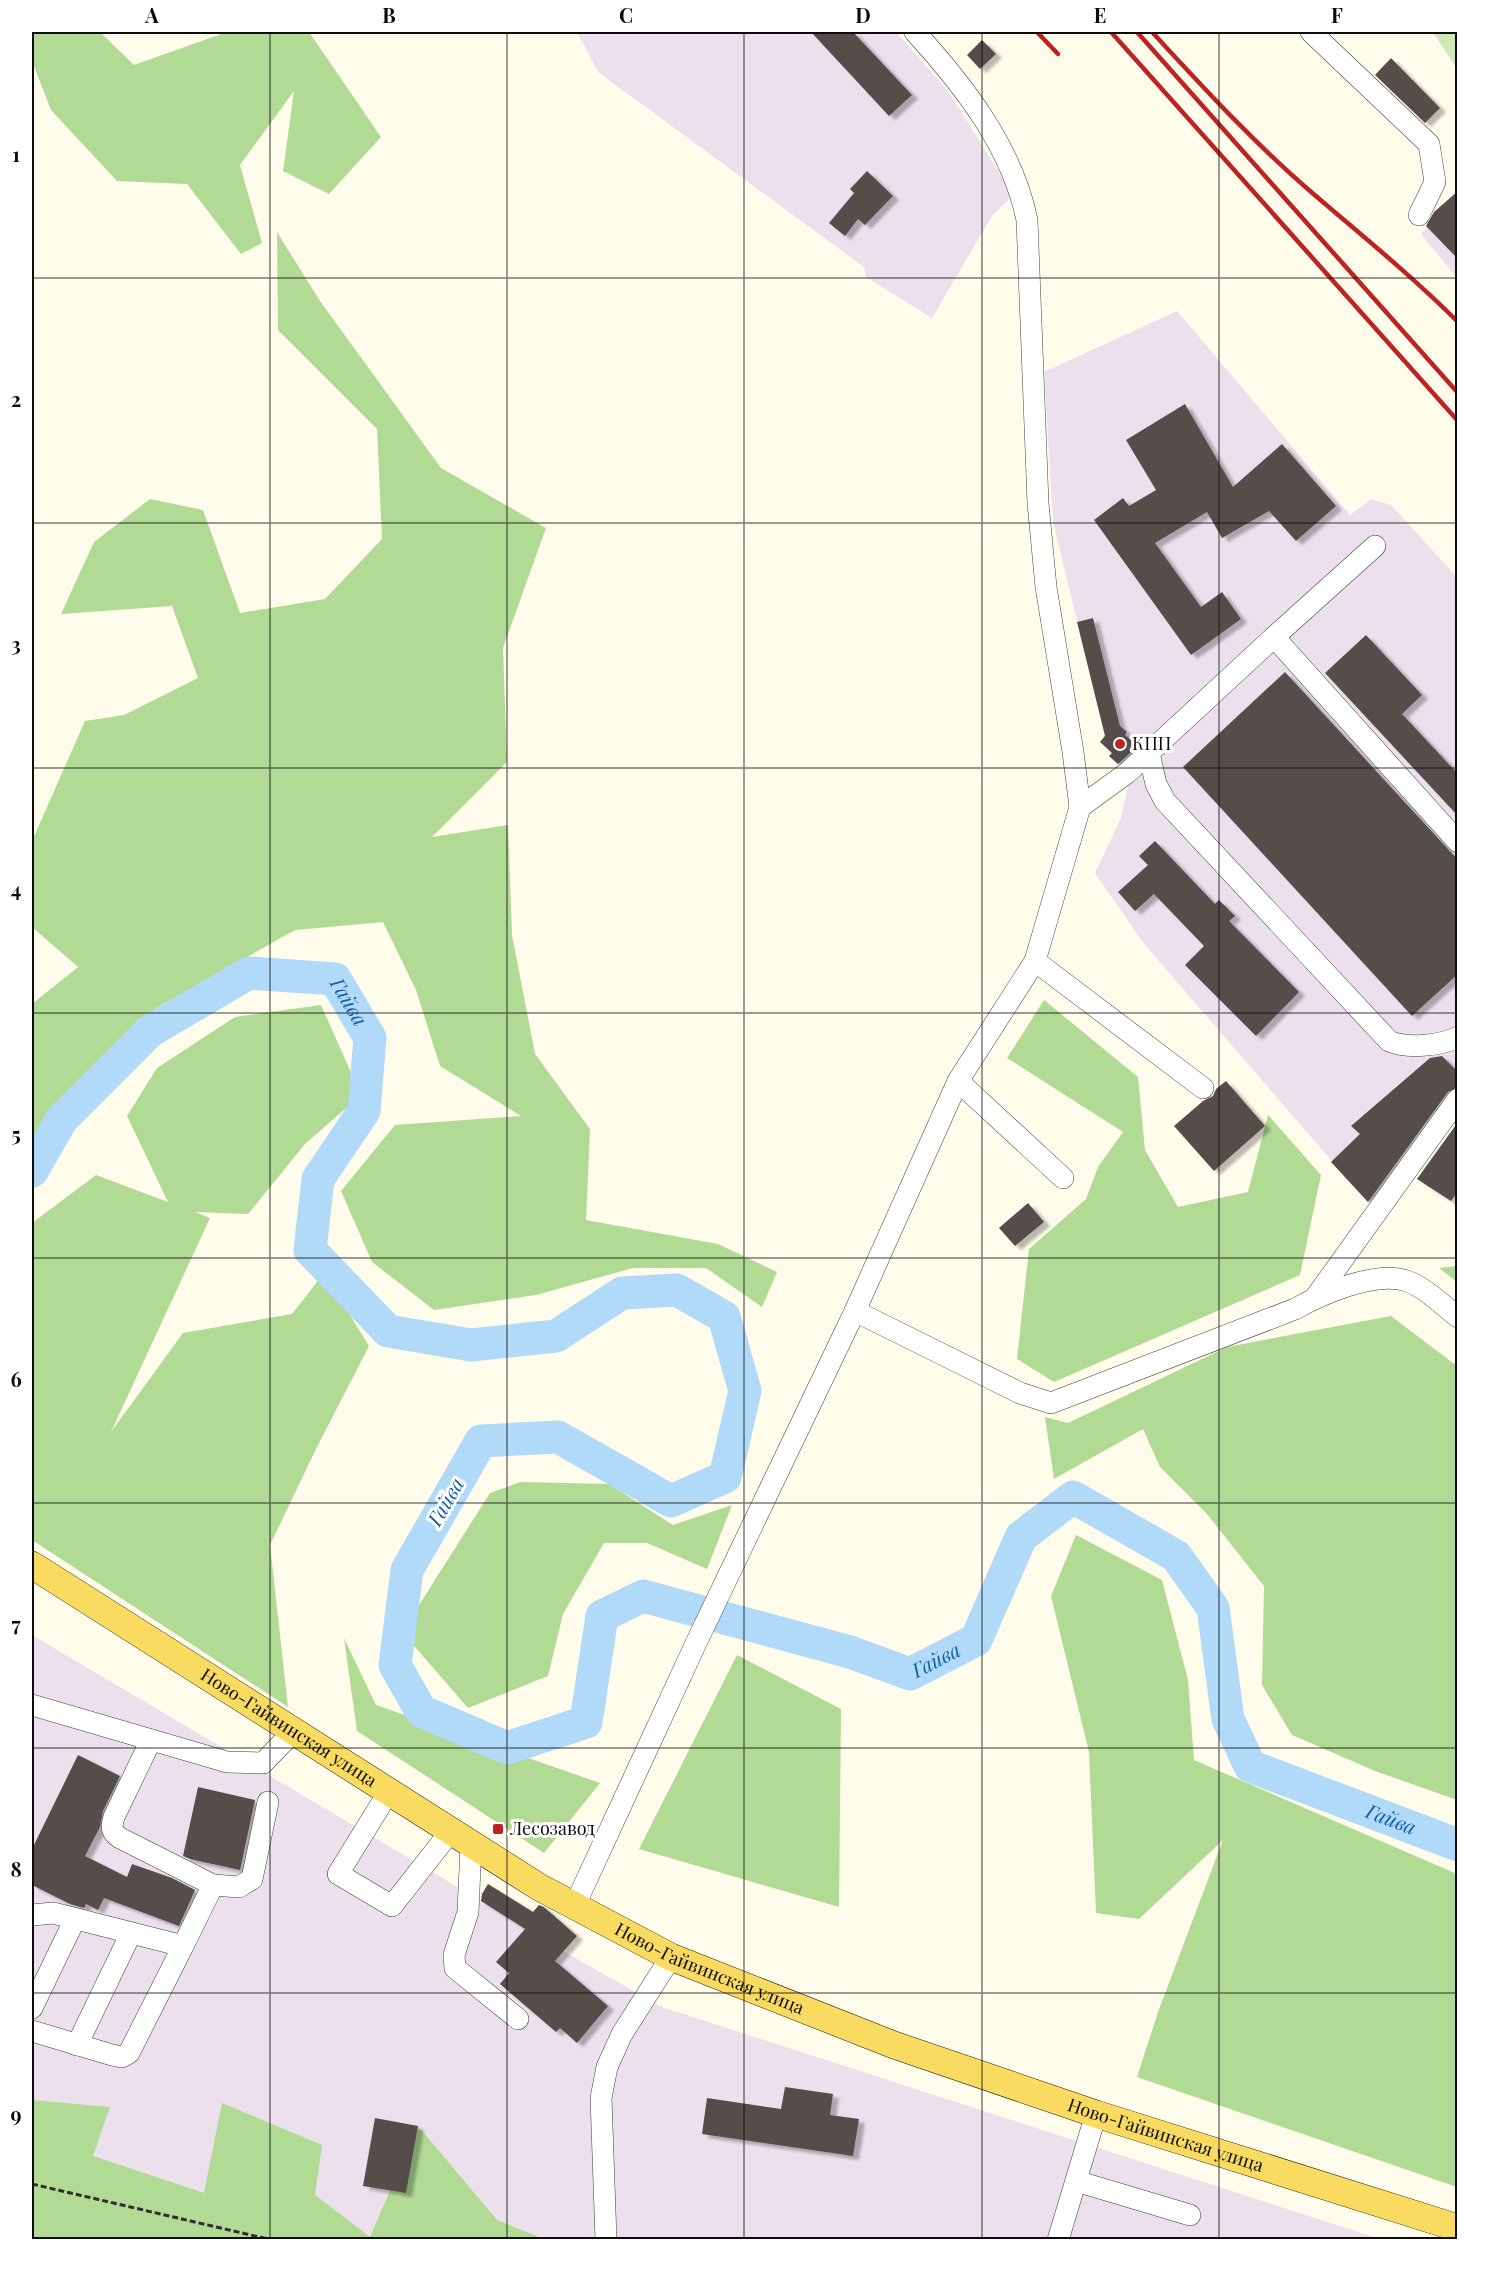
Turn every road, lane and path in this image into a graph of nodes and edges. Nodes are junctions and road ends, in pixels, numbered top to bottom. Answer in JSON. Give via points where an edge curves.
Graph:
{"nodes":[{"id":1,"x":915,"y":32,"type":"edge"},
{"id":2,"x":1311,"y":32,"type":"edge"},
{"id":3,"x":1419,"y":216,"type":"dead end"},
{"id":4,"x":1376,"y":546,"type":"dead end"},
{"id":5,"x":1274,"y":637,"type":"junction"},
{"id":6,"x":1149,"y":753,"type":"junction"},
{"id":7,"x":1080,"y":807,"type":"junction"},
{"id":8,"x":1458,"y":842,"type":"edge"},
{"id":9,"x":1035,"y":961,"type":"junction"},
{"id":10,"x":1458,"y":1037,"type":"edge"},
{"id":11,"x":958,"y":1081,"type":"junction"},
{"id":12,"x":1203,"y":1089,"type":"dead end"},
{"id":13,"x":1458,"y":1099,"type":"edge"},
{"id":14,"x":1063,"y":1178,"type":"dead end"},
{"id":15,"x":1315,"y":1298,"type":"junction"},
{"id":16,"x":855,"y":1311,"type":"junction"},
{"id":17,"x":1458,"y":1317,"type":"edge"},
{"id":18,"x":32,"y":1565,"type":"edge"},
{"id":19,"x":34,"y":1709,"type":"edge"},
{"id":20,"x":293,"y":1732,"type":"junction"},
{"id":21,"x":151,"y":1740,"type":"junction"},
{"id":22,"x":388,"y":1793,"type":"junction"},
{"id":23,"x":268,"y":1802,"type":"dead end"},
{"id":24,"x":460,"y":1838,"type":"junction"},
{"id":25,"x":213,"y":1885,"type":"junction"},
{"id":26,"x":574,"y":1907,"type":"junction"},
{"id":27,"x":32,"y":1915,"type":"edge"},
{"id":28,"x":75,"y":1919,"type":"junction"},
{"id":29,"x":131,"y":1933,"type":"junction"},
{"id":30,"x":183,"y":1946,"type":"junction"},
{"id":31,"x":671,"y":1957,"type":"junction"},
{"id":32,"x":32,"y":2008,"type":"edge"},
{"id":33,"x":518,"y":2019,"type":"dead end"},
{"id":34,"x":32,"y":2031,"type":"edge"},
{"id":35,"x":77,"y":2045,"type":"junction"},
{"id":36,"x":1096,"y":2114,"type":"junction"},
{"id":37,"x":1076,"y":2181,"type":"junction"},
{"id":38,"x":32,"y":2184,"type":"edge"},
{"id":39,"x":1190,"y":2215,"type":"dead end"},
{"id":40,"x":1458,"y":2228,"type":"edge"},
{"id":41,"x":272,"y":2240,"type":"edge"},
{"id":42,"x":606,"y":2240,"type":"edge"},
{"id":43,"x":1058,"y":2240,"type":"edge"}],
"edges":[{"from":1,"to":7,"type":"street","via":[[986,124],[1008,159],[1021,191],[1027,220],[1037,492],[1046,587]]},
{"from":2,"to":3,"type":"street","via":[[1429,144],[1435,182]]},
{"from":4,"to":5,"type":"street"},
{"from":5,"to":6,"type":"street"},
{"from":5,"to":8,"type":"street"},
{"from":6,"to":7,"type":"street"},
{"from":6,"to":10,"type":"street","via":[[1156,784],[1165,801],[1389,1041],[1409,1046]]},
{"from":7,"to":9,"type":"street"},
{"from":9,"to":11,"type":"street"},
{"from":9,"to":12,"type":"street"},
{"from":11,"to":14,"type":"street"},
{"from":11,"to":16,"type":"street"},
{"from":13,"to":15,"type":"street"},
{"from":15,"to":16,"type":"street","via":[[1052,1403],[1020,1393]]},
{"from":15,"to":17,"type":"street","via":[[1359,1283],[1395,1279],[1421,1289]]},
{"from":16,"to":26,"type":"street"},
{"from":18,"to":20,"type":"main road","name":"Ново-Гайвинская улица"},
{"from":19,"to":21,"type":"street"},
{"from":20,"to":21,"type":"street","via":[[263,1762],[227,1762]]},
{"from":20,"to":22,"type":"main road","name":"Ново-Гайвинская улица"},
{"from":21,"to":25,"type":"street","via":[[114,1817],[114,1834]]},
{"from":22,"to":24,"type":"main road","name":"Ново-Гайвинская улица"},
{"from":22,"to":24,"type":"street","via":[[338,1874],[392,1906]]},
{"from":23,"to":25,"type":"street","via":[[252,1879],[238,1887]]},
{"from":24,"to":26,"type":"main road","name":"Ново-Гайвинская улица"},
{"from":24,"to":33,"type":"street","via":[[468,1911],[454,1955],[455,1968]]},
{"from":25,"to":30,"type":"street"},
{"from":26,"to":31,"type":"main road","name":"Ново-Гайвинская улица"},
{"from":27,"to":28,"type":"street","via":[[53,1913]]},
{"from":28,"to":29,"type":"street"},
{"from":28,"to":32,"type":"street"},
{"from":29,"to":30,"type":"street"},
{"from":29,"to":35,"type":"street"},
{"from":30,"to":35,"type":"street","via":[[129,2053],[112,2055]]},
{"from":31,"to":36,"type":"main road","name":"Ново-Гайвинская улица","via":[[894,2045]]},
{"from":31,"to":42,"type":"street","via":[[622,2034],[607,2067],[601,2098]]},
{"from":34,"to":35,"type":"street"},
{"from":36,"to":37,"type":"street"},
{"from":36,"to":40,"type":"main road","name":"Ново-Гайвинская улица"},
{"from":37,"to":39,"type":"street"},
{"from":37,"to":43,"type":"street"},
{"from":38,"to":41,"type":"path"}]}
